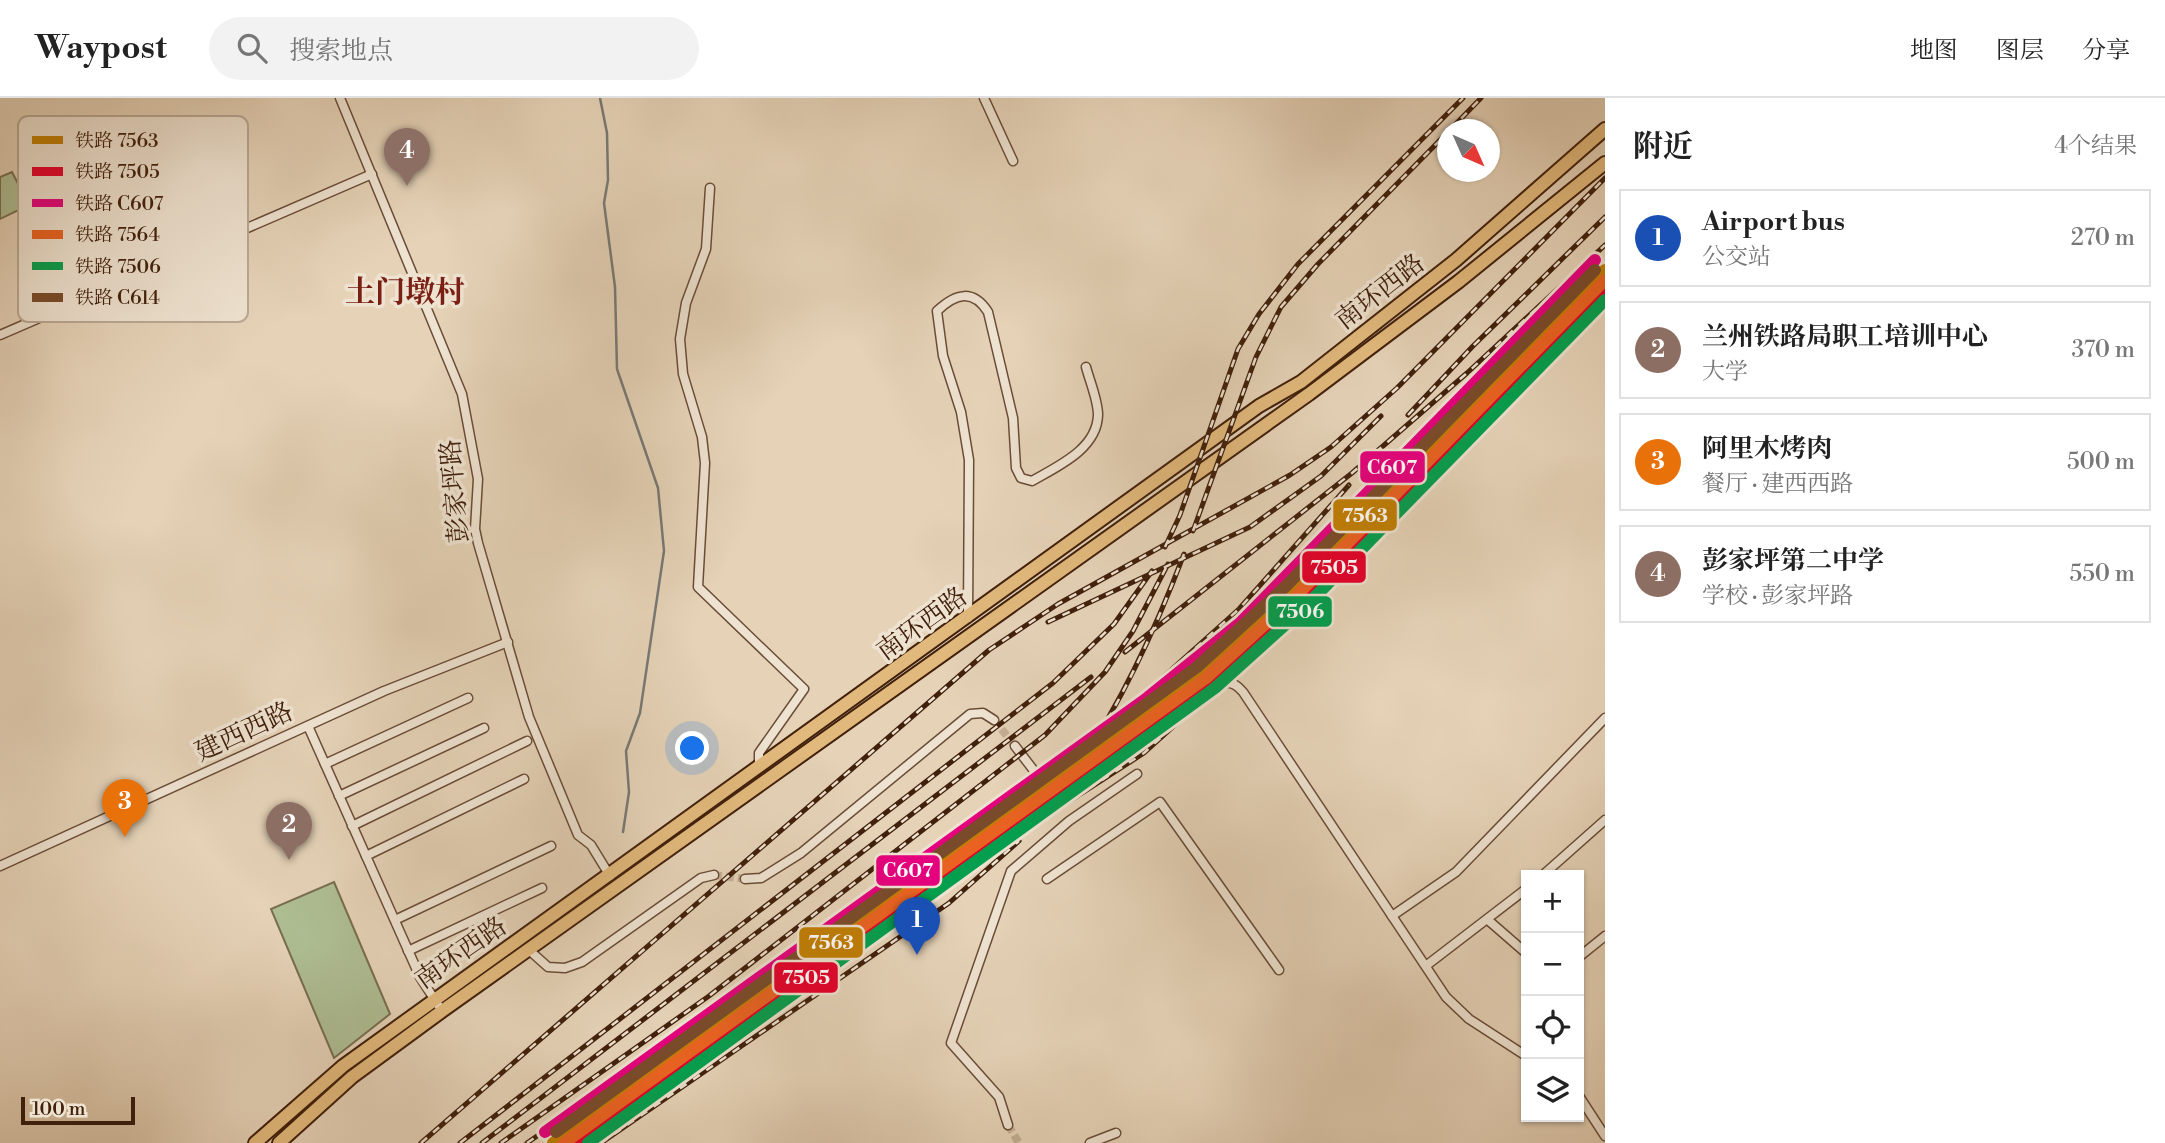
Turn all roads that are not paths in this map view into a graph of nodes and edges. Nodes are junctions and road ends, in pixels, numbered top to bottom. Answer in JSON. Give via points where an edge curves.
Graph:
{"nodes":[{"id":1,"x":340,"y":98,"type":"edge"},
{"id":2,"x":984,"y":98,"type":"edge"},
{"id":3,"x":1605,"y":130,"type":"edge"},
{"id":4,"x":1013,"y":161,"type":"dead end"},
{"id":5,"x":1605,"y":163,"type":"edge"},
{"id":6,"x":372,"y":174,"type":"junction"},
{"id":7,"x":710,"y":188,"type":"dead end"},
{"id":8,"x":248,"y":228,"type":"edge"},
{"id":9,"x":30,"y":322,"type":"edge"},
{"id":10,"x":0,"y":335,"type":"edge"},
{"id":11,"x":1086,"y":367,"type":"dead end"},
{"id":12,"x":968,"y":618,"type":"junction"},
{"id":13,"x":508,"y":642,"type":"junction"},
{"id":14,"x":468,"y":698,"type":"dead end"},
{"id":15,"x":1605,"y":718,"type":"edge"},
{"id":16,"x":994,"y":720,"type":"dead end"},
{"id":17,"x":308,"y":726,"type":"junction"},
{"id":18,"x":484,"y":728,"type":"dead end"},
{"id":19,"x":527,"y":741,"type":"dead end"},
{"id":20,"x":1015,"y":746,"type":"tunnel mouth"},
{"id":21,"x":325,"y":764,"type":"junction"},
{"id":22,"x":760,"y":769,"type":"junction"},
{"id":23,"x":1137,"y":774,"type":"dead end"},
{"id":24,"x":1038,"y":776,"type":"tunnel mouth"},
{"id":25,"x":524,"y":779,"type":"dead end"},
{"id":26,"x":1068,"y":791,"type":"dead end"},
{"id":27,"x":339,"y":796,"type":"junction"},
{"id":28,"x":1605,"y":820,"type":"edge"},
{"id":29,"x":352,"y":826,"type":"junction"},
{"id":30,"x":551,"y":846,"type":"dead end"},
{"id":31,"x":366,"y":856,"type":"junction"},
{"id":32,"x":0,"y":866,"type":"edge"},
{"id":33,"x":1549,"y":870,"type":"edge"},
{"id":34,"x":714,"y":875,"type":"tunnel mouth"},
{"id":35,"x":610,"y":876,"type":"junction"},
{"id":36,"x":745,"y":879,"type":"tunnel mouth"},
{"id":37,"x":1047,"y":879,"type":"dead end"},
{"id":38,"x":542,"y":888,"type":"dead end"},
{"id":39,"x":1521,"y":893,"type":"edge"},
{"id":40,"x":1392,"y":916,"type":"junction"},
{"id":41,"x":395,"y":920,"type":"junction"},
{"id":42,"x":1488,"y":920,"type":"junction"},
{"id":43,"x":1605,"y":936,"type":"edge"},
{"id":44,"x":1521,"y":949,"type":"edge"},
{"id":45,"x":529,"y":950,"type":"junction"},
{"id":46,"x":408,"y":951,"type":"junction"},
{"id":47,"x":1584,"y":953,"type":"edge"},
{"id":48,"x":1427,"y":965,"type":"junction"},
{"id":49,"x":1279,"y":970,"type":"dead end"},
{"id":50,"x":435,"y":999,"type":"junction"},
{"id":51,"x":442,"y":1011,"type":"junction"},
{"id":52,"x":1521,"y":1053,"type":"edge"},
{"id":53,"x":1584,"y":1104,"type":"edge"},
{"id":54,"x":1008,"y":1125,"type":"tunnel mouth"},
{"id":55,"x":1116,"y":1133,"type":"dead end"},
{"id":56,"x":1605,"y":1136,"type":"edge"},
{"id":57,"x":255,"y":1143,"type":"edge"},
{"id":58,"x":279,"y":1143,"type":"edge"},
{"id":59,"x":1090,"y":1143,"type":"edge"}],
"edges":[{"from":1,"to":6,"type":"street","name":"彭家坪路"},
{"from":2,"to":4,"type":"street"},
{"from":3,"to":12,"type":"highway","name":"南环西路","via":[[1456,260],[1301,382],[1259,406]]},
{"from":5,"to":45,"type":"highway","name":"南环西路","via":[[1310,394]]},
{"from":6,"to":8,"type":"street"},
{"from":6,"to":13,"type":"street","name":"彭家坪路","via":[[462,394],[478,479],[475,529]]},
{"from":7,"to":22,"type":"street","via":[[706,249],[686,303],[680,339],[683,374],[705,463],[698,587],[804,689],[759,753]]},
{"from":9,"to":10,"type":"street"},
{"from":11,"to":12,"type":"street","via":[[1098,415],[1091,440],[1032,481],[1021,478],[1016,468],[1013,418],[988,312],[980,299],[971,296],[955,297],[937,311],[943,356],[961,412],[969,460]]},
{"from":12,"to":22,"type":"highway","name":"南环西路"},
{"from":13,"to":17,"type":"street","name":"建西西路"},
{"from":13,"to":35,"type":"street","name":"彭家坪路","via":[[529,717],[560,798],[578,835]]},
{"from":14,"to":21,"type":"street"},
{"from":15,"to":40,"type":"street","via":[[1456,872]]},
{"from":16,"to":36,"type":"street","via":[[982,713],[970,714],[793,859],[761,878]]},
{"from":17,"to":21,"type":"street"},
{"from":17,"to":32,"type":"street","name":"建西西路"},
{"from":18,"to":27,"type":"street"},
{"from":19,"to":29,"type":"street"},
{"from":20,"to":24,"type":"street"},
{"from":21,"to":27,"type":"street"},
{"from":22,"to":35,"type":"highway","name":"南环西路"},
{"from":23,"to":54,"type":"street","via":[[1069,821],[1011,871],[951,1043],[999,1097]]},
{"from":25,"to":31,"type":"street"},
{"from":26,"to":40,"type":"street","via":[[1195,696],[1223,683],[1234,684]]},
{"from":27,"to":29,"type":"street"},
{"from":28,"to":33,"type":"street"},
{"from":29,"to":31,"type":"street"},
{"from":30,"to":41,"type":"street"},
{"from":31,"to":41,"type":"street"},
{"from":34,"to":45,"type":"street","via":[[701,878],[577,965],[548,967]]},
{"from":35,"to":50,"type":"highway","name":"南环西路"},
{"from":37,"to":49,"type":"street","via":[[1160,802]]},
{"from":38,"to":46,"type":"street"},
{"from":39,"to":42,"type":"street"},
{"from":40,"to":48,"type":"street"},
{"from":41,"to":46,"type":"street"},
{"from":42,"to":44,"type":"street"},
{"from":42,"to":48,"type":"street"},
{"from":43,"to":47,"type":"street"},
{"from":45,"to":51,"type":"highway","name":"南环西路"},
{"from":46,"to":50,"type":"street"},
{"from":48,"to":52,"type":"street","via":[[1456,1009]]},
{"from":50,"to":51,"type":"street"},
{"from":50,"to":57,"type":"highway","name":"南环西路","via":[[343,1066]]},
{"from":51,"to":58,"type":"highway","name":"南环西路","via":[[352,1077]]},
{"from":53,"to":56,"type":"street"},
{"from":55,"to":59,"type":"street"}]}
